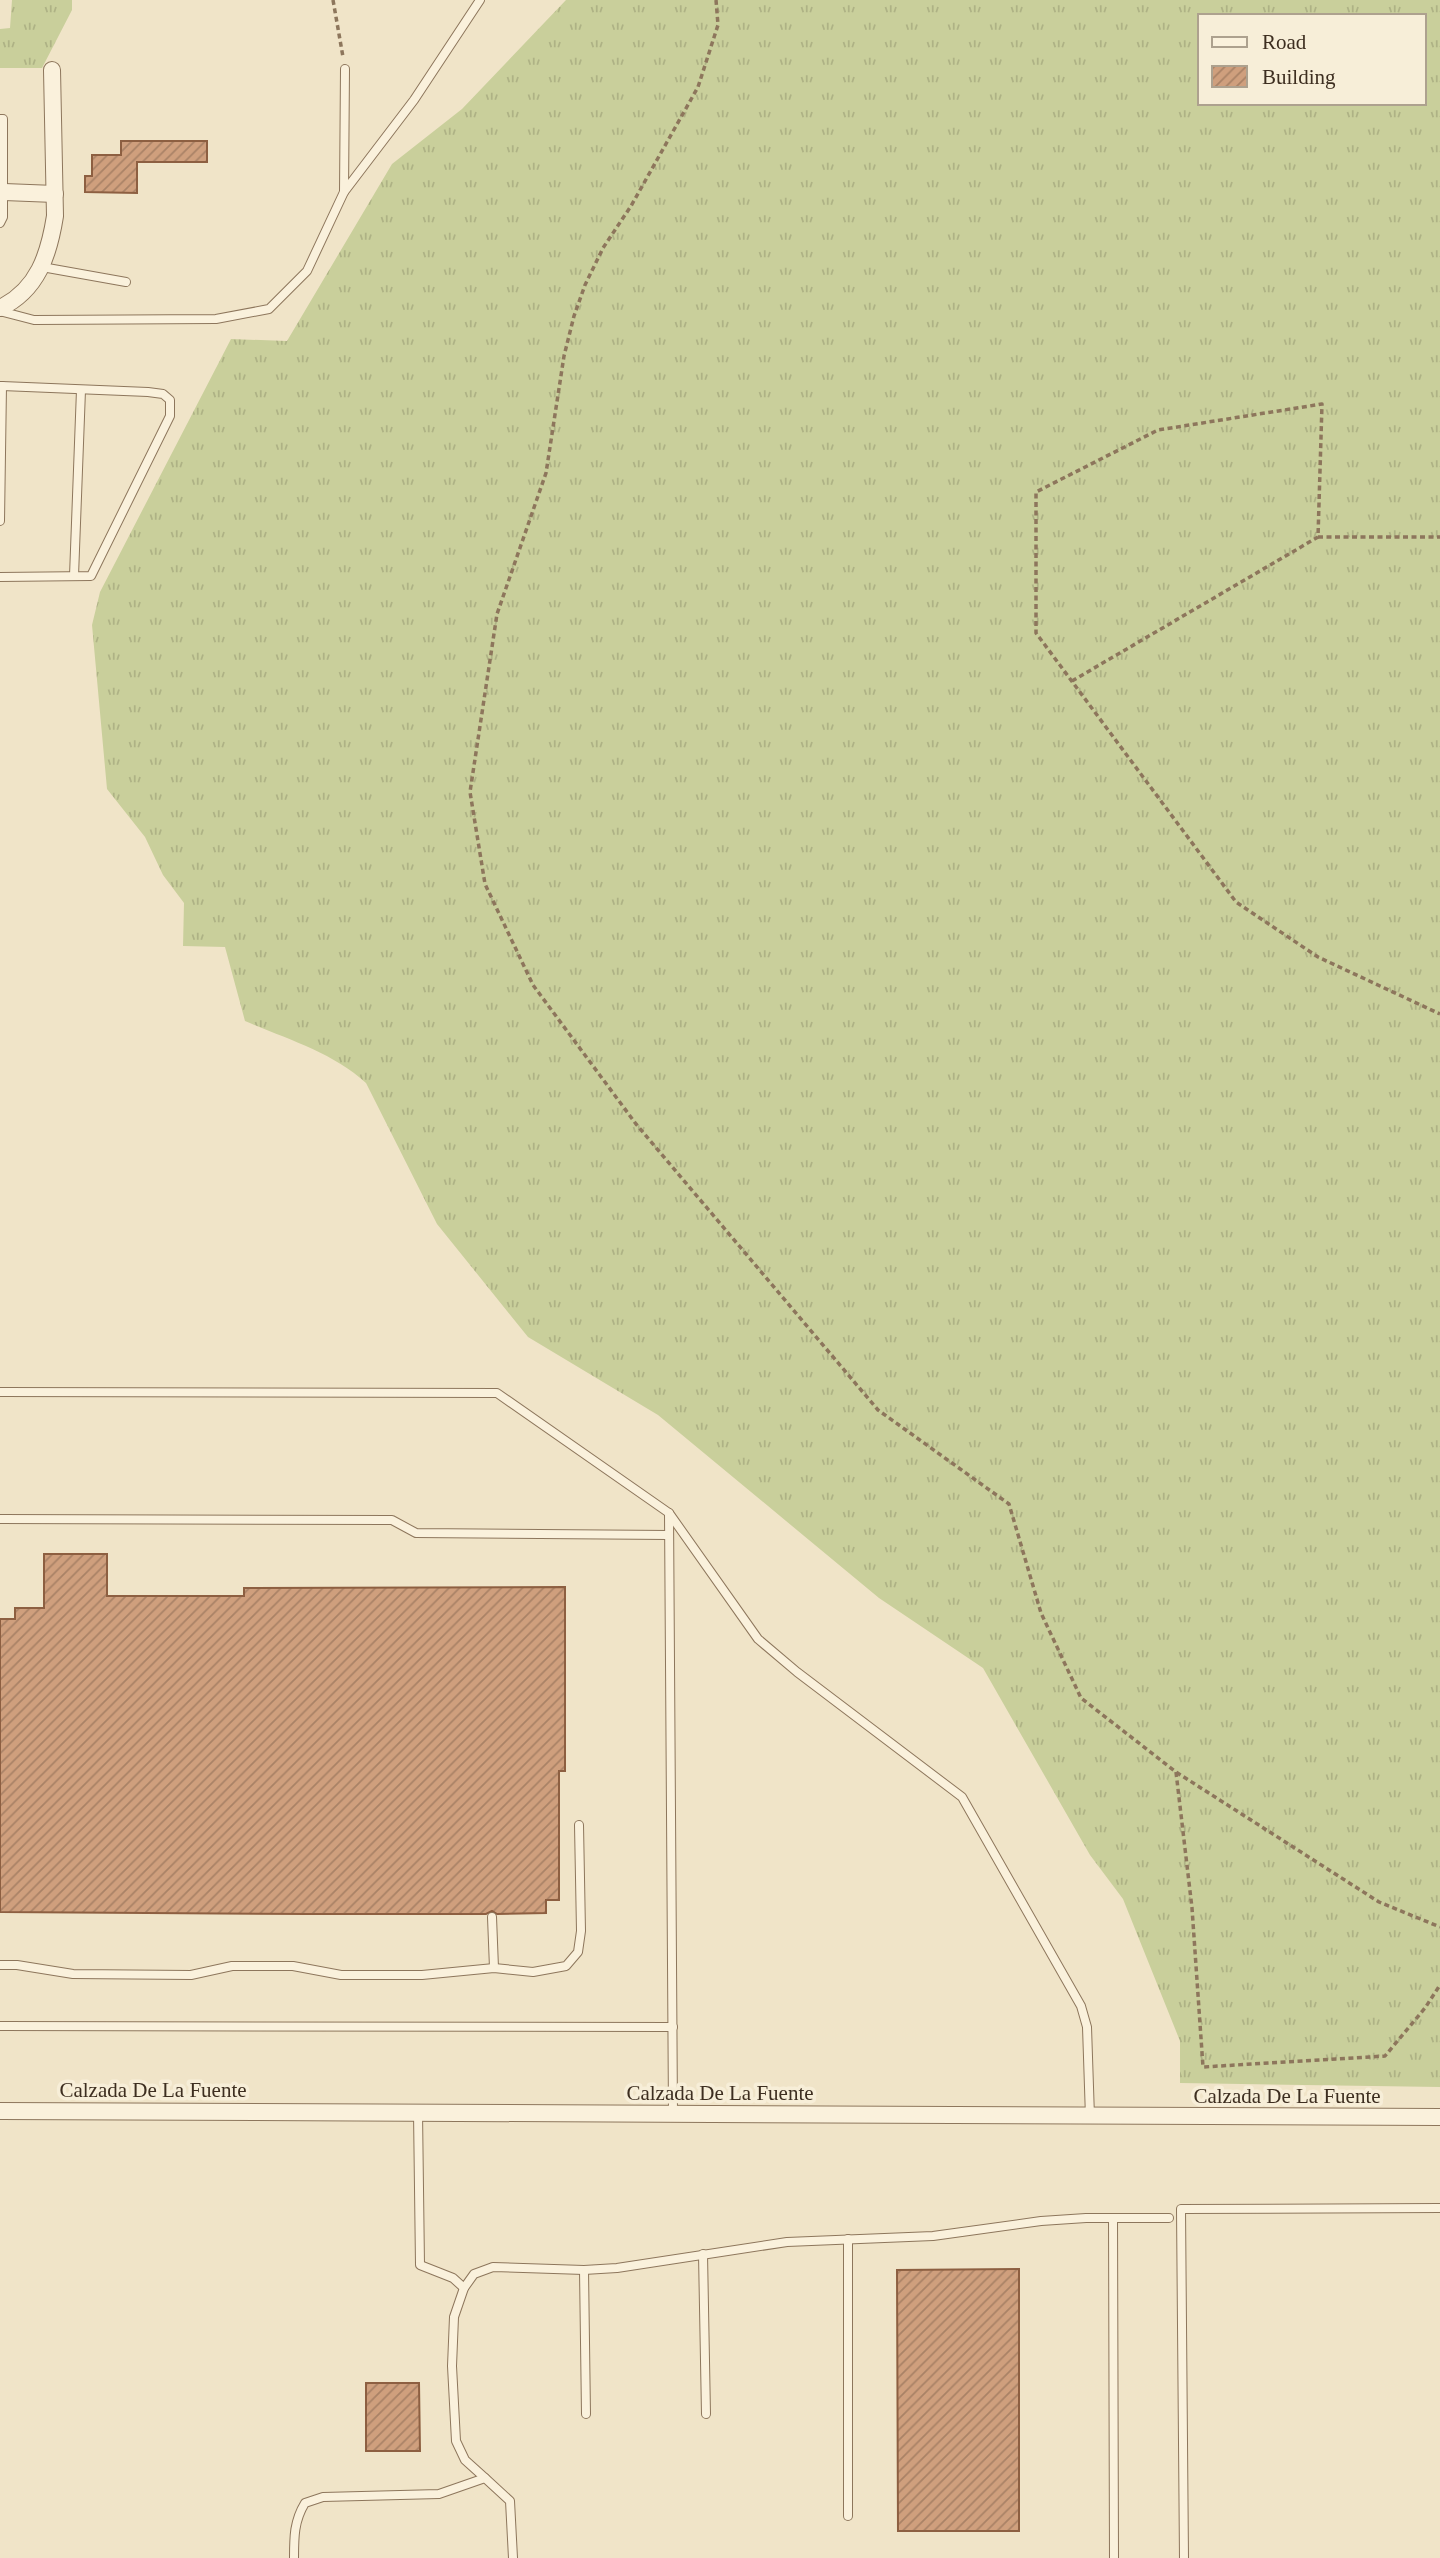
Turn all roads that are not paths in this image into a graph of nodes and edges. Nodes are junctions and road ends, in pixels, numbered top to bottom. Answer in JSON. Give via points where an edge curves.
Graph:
{"nodes":[{"id":1,"x":480,"y":0,"type":"edge"},
{"id":2,"x":345,"y":69,"type":"road end"},
{"id":3,"x":52,"y":71,"type":"dead end"},
{"id":4,"x":0,"y":119,"type":"edge"},
{"id":5,"x":4,"y":192,"type":"junction"},
{"id":6,"x":344,"y":192,"type":"junction"},
{"id":7,"x":55,"y":194,"type":"junction"},
{"id":8,"x":0,"y":223,"type":"edge"},
{"id":9,"x":42,"y":267,"type":"junction"},
{"id":10,"x":126,"y":282,"type":"dead end"},
{"id":11,"x":0,"y":309,"type":"edge"},
{"id":12,"x":1,"y":386,"type":"edge"},
{"id":13,"x":82,"y":390,"type":"junction"},
{"id":14,"x":0,"y":521,"type":"edge"},
{"id":15,"x":74,"y":576,"type":"junction"},
{"id":16,"x":0,"y":577,"type":"edge"},
{"id":17,"x":0,"y":1392,"type":"edge"},
{"id":18,"x":669,"y":1513,"type":"junction"},
{"id":19,"x":0,"y":1519,"type":"edge"},
{"id":20,"x":669,"y":1535,"type":"junction"},
{"id":21,"x":579,"y":1825,"type":"dead end"},
{"id":22,"x":492,"y":1917,"type":"dead end"},
{"id":23,"x":0,"y":1965,"type":"edge"},
{"id":24,"x":494,"y":1968,"type":"junction"},
{"id":25,"x":0,"y":2026,"type":"edge"},
{"id":26,"x":673,"y":2027,"type":"junction"},
{"id":27,"x":0,"y":2111,"type":"edge"},
{"id":28,"x":418,"y":2112,"type":"junction"},
{"id":29,"x":673,"y":2114,"type":"junction"},
{"id":30,"x":1090,"y":2117,"type":"junction"},
{"id":31,"x":1440,"y":2117,"type":"edge"},
{"id":32,"x":1440,"y":2208,"type":"edge"},
{"id":33,"x":1113,"y":2218,"type":"junction"},
{"id":34,"x":1169,"y":2218,"type":"dead end"},
{"id":35,"x":848,"y":2239,"type":"junction"},
{"id":36,"x":703,"y":2253,"type":"junction"},
{"id":37,"x":584,"y":2270,"type":"junction"},
{"id":38,"x":464,"y":2288,"type":"junction"},
{"id":39,"x":586,"y":2414,"type":"dead end"},
{"id":40,"x":706,"y":2414,"type":"dead end"},
{"id":41,"x":485,"y":2478,"type":"junction"},
{"id":42,"x":848,"y":2516,"type":"dead end"},
{"id":43,"x":294,"y":2558,"type":"edge"},
{"id":44,"x":513,"y":2558,"type":"edge"},
{"id":45,"x":1115,"y":2558,"type":"edge"},
{"id":46,"x":1184,"y":2558,"type":"edge"}],
"edges":[{"from":1,"to":6,"type":"lane","via":[[414,100]]},
{"from":2,"to":6,"type":"lane"},
{"from":3,"to":7,"type":"street"},
{"from":4,"to":5,"type":"lane"},
{"from":5,"to":7,"type":"street"},
{"from":5,"to":8,"type":"lane"},
{"from":6,"to":11,"type":"lane","via":[[307,271],[269,309],[216,319],[34,320]]},
{"from":7,"to":9,"type":"street","via":[[53,232]]},
{"from":9,"to":10,"type":"lane"},
{"from":9,"to":11,"type":"street","via":[[28,288]]},
{"from":12,"to":13,"type":"lane"},
{"from":12,"to":14,"type":"lane"},
{"from":13,"to":15,"type":"lane"},
{"from":13,"to":15,"type":"lane","via":[[163,394],[170,400],[170,416],[91,576]]},
{"from":15,"to":16,"type":"lane"},
{"from":17,"to":18,"type":"lane","via":[[497,1393]]},
{"from":18,"to":20,"type":"lane"},
{"from":18,"to":30,"type":"lane","via":[[758,1639],[962,1797],[1081,2006],[1087,2027]]},
{"from":19,"to":20,"type":"lane","via":[[392,1520],[416,1533]]},
{"from":20,"to":26,"type":"lane"},
{"from":21,"to":24,"type":"lane","via":[[578,1952],[566,1966],[533,1972]]},
{"from":22,"to":24,"type":"lane"},
{"from":23,"to":24,"type":"lane","via":[[73,1974],[191,1975],[232,1966],[293,1966],[341,1975],[422,1975]]},
{"from":25,"to":26,"type":"lane"},
{"from":26,"to":29,"type":"lane"},
{"from":27,"to":28,"type":"street","name":"Calzada De La Fuente"},
{"from":28,"to":29,"type":"street","name":"Calzada De La Fuente"},
{"from":28,"to":38,"type":"lane","via":[[420,2265],[453,2278]]},
{"from":29,"to":30,"type":"street","name":"Calzada De La Fuente"},
{"from":30,"to":31,"type":"street","name":"Calzada De La Fuente"},
{"from":32,"to":46,"type":"lane","via":[[1181,2209]]},
{"from":33,"to":34,"type":"lane"},
{"from":33,"to":35,"type":"lane","via":[[1041,2221],[933,2236]]},
{"from":33,"to":45,"type":"lane"},
{"from":35,"to":36,"type":"lane"},
{"from":35,"to":42,"type":"lane"},
{"from":36,"to":37,"type":"lane"},
{"from":36,"to":40,"type":"lane"},
{"from":37,"to":38,"type":"lane","via":[[493,2267],[474,2274]]},
{"from":37,"to":39,"type":"lane"},
{"from":38,"to":41,"type":"lane","via":[[454,2317],[456,2441],[465,2460]]},
{"from":41,"to":43,"type":"lane","via":[[439,2494],[323,2497],[305,2503],[297,2517]]},
{"from":41,"to":44,"type":"lane","via":[[510,2501]]}]}
